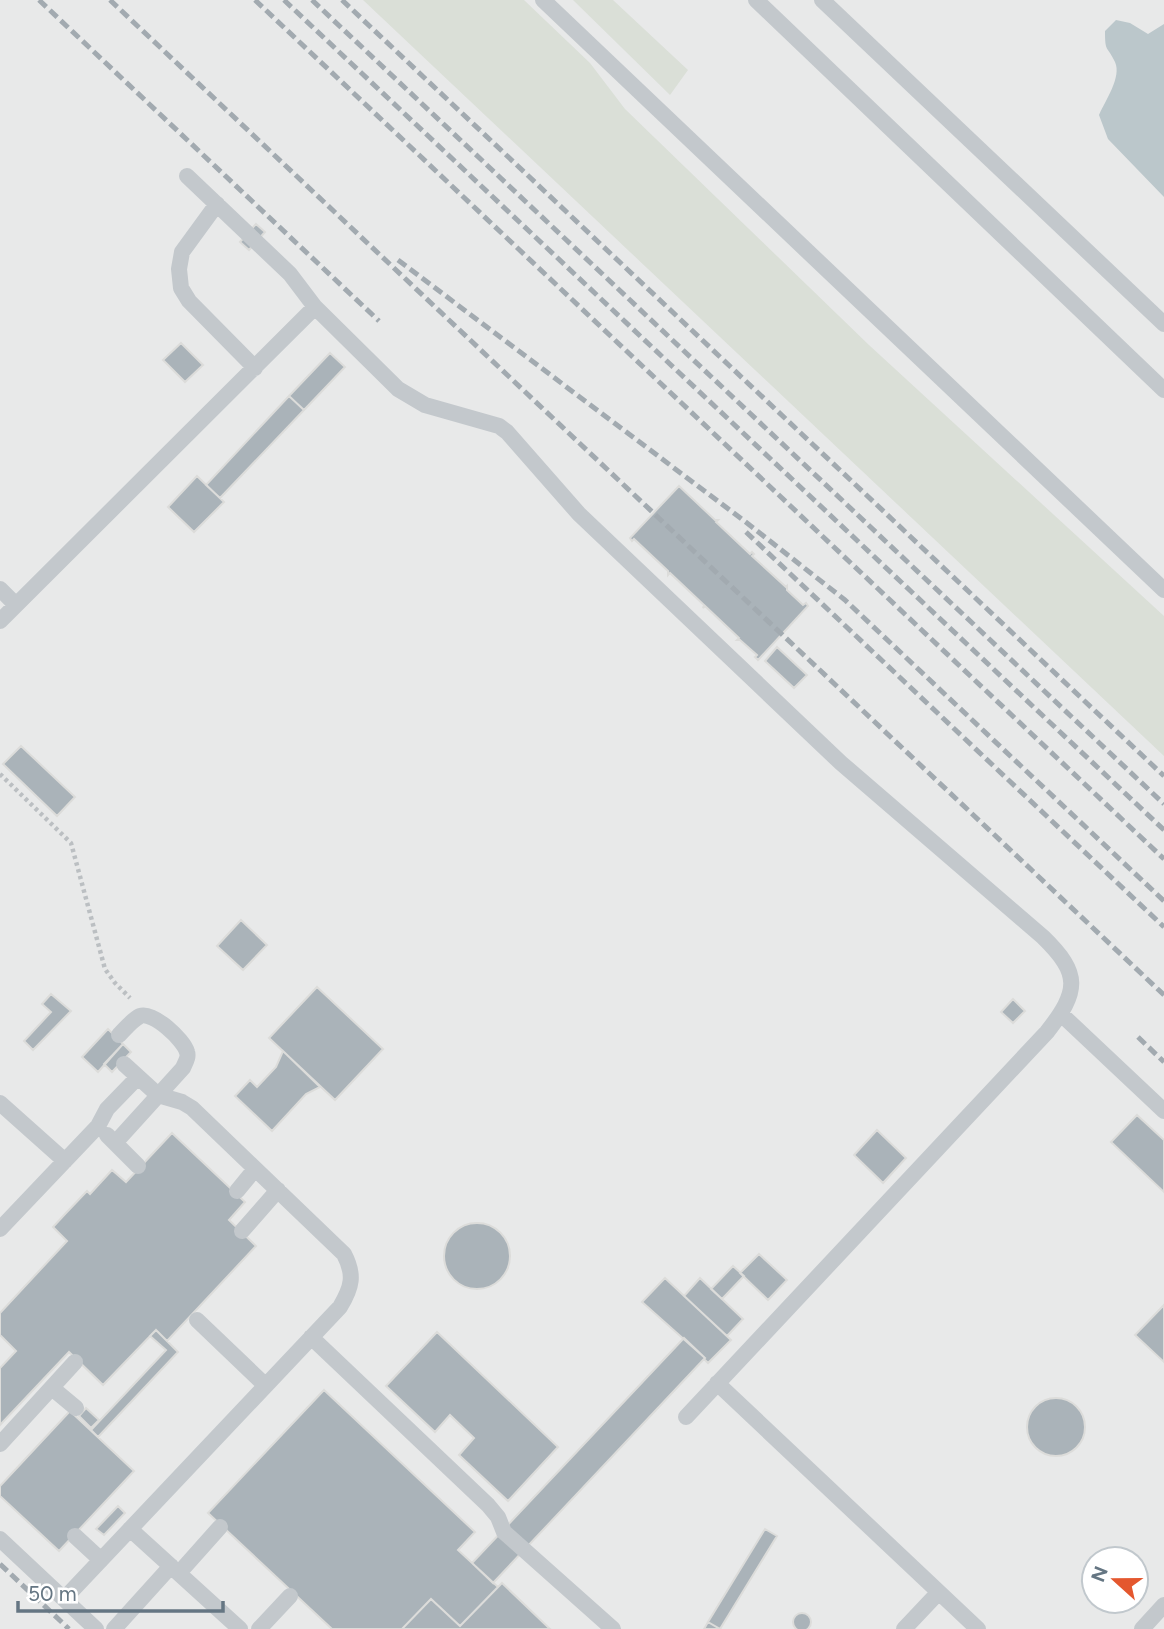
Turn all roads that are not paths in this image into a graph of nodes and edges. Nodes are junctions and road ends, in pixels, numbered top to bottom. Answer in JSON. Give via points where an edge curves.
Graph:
{"nodes":[{"id":1,"x":543,"y":0,"type":"edge"},
{"id":2,"x":755,"y":0,"type":"edge"},
{"id":3,"x":822,"y":0,"type":"edge"},
{"id":4,"x":187,"y":176,"type":"dead end"},
{"id":5,"x":217,"y":204,"type":"junction"},
{"id":6,"x":314,"y":307,"type":"junction"},
{"id":7,"x":1164,"y":324,"type":"edge"},
{"id":8,"x":255,"y":368,"type":"junction"},
{"id":9,"x":1164,"y":390,"type":"edge"},
{"id":10,"x":0,"y":589,"type":"edge"},
{"id":11,"x":1164,"y":590,"type":"edge"},
{"id":12,"x":15,"y":604,"type":"junction"},
{"id":13,"x":0,"y":621,"type":"edge"},
{"id":14,"x":1061,"y":1014,"type":"junction"},
{"id":15,"x":119,"y":1035,"type":"dead end"},
{"id":16,"x":124,"y":1064,"type":"dead end"},
{"id":17,"x":138,"y":1077,"type":"junction"},
{"id":18,"x":158,"y":1095,"type":"junction"},
{"id":19,"x":0,"y":1102,"type":"edge"},
{"id":20,"x":1164,"y":1111,"type":"edge"},
{"id":21,"x":98,"y":1126,"type":"junction"},
{"id":22,"x":115,"y":1143,"type":"junction"},
{"id":23,"x":65,"y":1161,"type":"junction"},
{"id":24,"x":138,"y":1166,"type":"dead end"},
{"id":25,"x":256,"y":1169,"type":"junction"},
{"id":26,"x":278,"y":1190,"type":"junction"},
{"id":27,"x":237,"y":1191,"type":"dead end"},
{"id":28,"x":0,"y":1229,"type":"edge"},
{"id":29,"x":242,"y":1231,"type":"dead end"},
{"id":30,"x":197,"y":1321,"type":"dead end"},
{"id":31,"x":311,"y":1337,"type":"junction"},
{"id":32,"x":75,"y":1362,"type":"dead end"},
{"id":33,"x":717,"y":1383,"type":"junction"},
{"id":34,"x":265,"y":1385,"type":"junction"},
{"id":35,"x":52,"y":1388,"type":"junction"},
{"id":36,"x":76,"y":1408,"type":"dead end"},
{"id":37,"x":686,"y":1417,"type":"dead end"},
{"id":38,"x":0,"y":1444,"type":"edge"},
{"id":39,"x":220,"y":1527,"type":"dead end"},
{"id":40,"x":130,"y":1529,"type":"junction"},
{"id":41,"x":75,"y":1536,"type":"dead end"},
{"id":42,"x":0,"y":1539,"type":"edge"},
{"id":43,"x":101,"y":1560,"type":"junction"},
{"id":44,"x":175,"y":1570,"type":"junction"},
{"id":45,"x":938,"y":1593,"type":"junction"},
{"id":46,"x":290,"y":1596,"type":"dead end"},
{"id":47,"x":64,"y":1599,"type":"junction"},
{"id":48,"x":1164,"y":1605,"type":"edge"},
{"id":49,"x":96,"y":1629,"type":"edge"},
{"id":50,"x":114,"y":1629,"type":"edge"},
{"id":51,"x":240,"y":1629,"type":"edge"},
{"id":52,"x":259,"y":1629,"type":"edge"},
{"id":53,"x":613,"y":1629,"type":"edge"},
{"id":54,"x":904,"y":1629,"type":"edge"},
{"id":55,"x":978,"y":1629,"type":"edge"},
{"id":56,"x":1142,"y":1629,"type":"edge"}],
"edges":[{"from":1,"to":11,"type":"lane"},
{"from":2,"to":9,"type":"lane"},
{"from":3,"to":7,"type":"lane"},
{"from":4,"to":5,"type":"lane"},
{"from":5,"to":6,"type":"lane","via":[[290,274]]},
{"from":5,"to":8,"type":"lane","via":[[182,252],[181,288],[189,302]]},
{"from":6,"to":8,"type":"lane"},
{"from":6,"to":14,"type":"lane","via":[[411,398],[507,432],[579,514],[841,763],[1044,937],[1072,973]]},
{"from":8,"to":12,"type":"lane"},
{"from":10,"to":12,"type":"lane"},
{"from":12,"to":13,"type":"lane"},
{"from":14,"to":20,"type":"lane"},
{"from":14,"to":33,"type":"lane"},
{"from":15,"to":18,"type":"lane","via":[[133,1021],[149,1015],[187,1050],[183,1068]]},
{"from":16,"to":17,"type":"lane"},
{"from":17,"to":18,"type":"lane"},
{"from":17,"to":21,"type":"lane","via":[[107,1109]]},
{"from":18,"to":22,"type":"lane"},
{"from":18,"to":25,"type":"lane","via":[[192,1108]]},
{"from":19,"to":23,"type":"lane"},
{"from":21,"to":22,"type":"lane"},
{"from":21,"to":23,"type":"lane"},
{"from":22,"to":24,"type":"lane"},
{"from":23,"to":28,"type":"lane"},
{"from":25,"to":26,"type":"lane"},
{"from":25,"to":27,"type":"lane"},
{"from":26,"to":29,"type":"lane"},
{"from":26,"to":31,"type":"lane","via":[[344,1254],[353,1279],[340,1307]]},
{"from":30,"to":34,"type":"lane"},
{"from":31,"to":34,"type":"lane"},
{"from":31,"to":53,"type":"lane","via":[[488,1505],[504,1532]]},
{"from":32,"to":35,"type":"lane"},
{"from":33,"to":37,"type":"lane"},
{"from":33,"to":45,"type":"lane"},
{"from":34,"to":40,"type":"lane"},
{"from":35,"to":36,"type":"lane"},
{"from":35,"to":38,"type":"lane"},
{"from":39,"to":44,"type":"lane"},
{"from":40,"to":43,"type":"lane"},
{"from":40,"to":44,"type":"lane"},
{"from":41,"to":43,"type":"lane"},
{"from":42,"to":47,"type":"lane"},
{"from":43,"to":47,"type":"lane"},
{"from":44,"to":50,"type":"lane"},
{"from":44,"to":51,"type":"lane"},
{"from":45,"to":54,"type":"lane"},
{"from":45,"to":55,"type":"lane"},
{"from":46,"to":52,"type":"lane"},
{"from":47,"to":49,"type":"lane"},
{"from":48,"to":56,"type":"lane"}]}
